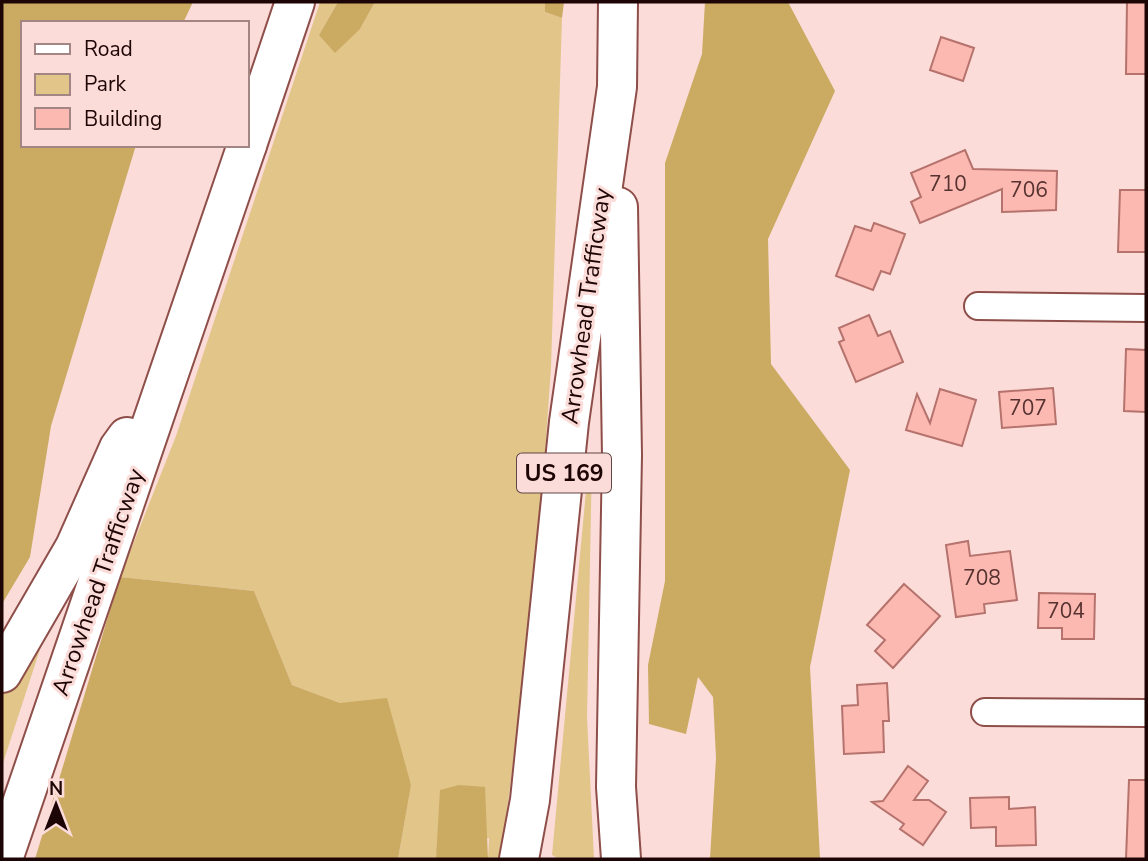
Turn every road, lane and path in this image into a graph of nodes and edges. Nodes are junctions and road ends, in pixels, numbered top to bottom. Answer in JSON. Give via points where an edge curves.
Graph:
{"nodes":[{"id":1,"x":295,"y":2,"type":"edge"},
{"id":2,"x":618,"y":2,"type":"edge"},
{"id":3,"x":617,"y":87,"type":"junction"},
{"id":4,"x":248,"y":142,"type":"edge"},
{"id":5,"x":246,"y":147,"type":"edge"},
{"id":6,"x":978,"y":306,"type":"dead end"},
{"id":7,"x":1146,"y":308,"type":"edge"},
{"id":8,"x":164,"y":388,"type":"junction"},
{"id":9,"x":2,"y":673,"type":"edge"},
{"id":10,"x":985,"y":712,"type":"dead end"},
{"id":11,"x":1146,"y":713,"type":"edge"},
{"id":12,"x":3,"y":859,"type":"edge"},
{"id":13,"x":519,"y":859,"type":"edge"},
{"id":14,"x":621,"y":859,"type":"edge"}],
"edges":[{"from":1,"to":4,"type":"highway","name":"Arrowhead Trafficway"},
{"from":2,"to":3,"type":"highway","name":"Arrowhead Trafficway","number":"US 169"},
{"from":3,"to":13,"type":"highway","name":"Arrowhead Trafficway","number":"US 169","via":[[569,422],[530,800]]},
{"from":3,"to":14,"type":"highway","via":[[622,455],[616,787]]},
{"from":5,"to":8,"type":"highway","name":"Arrowhead Trafficway"},
{"from":6,"to":7,"type":"street"},
{"from":8,"to":9,"type":"highway","via":[[119,448],[75,547]]},
{"from":8,"to":12,"type":"highway","name":"Arrowhead Trafficway"},
{"from":10,"to":11,"type":"street"}]}
